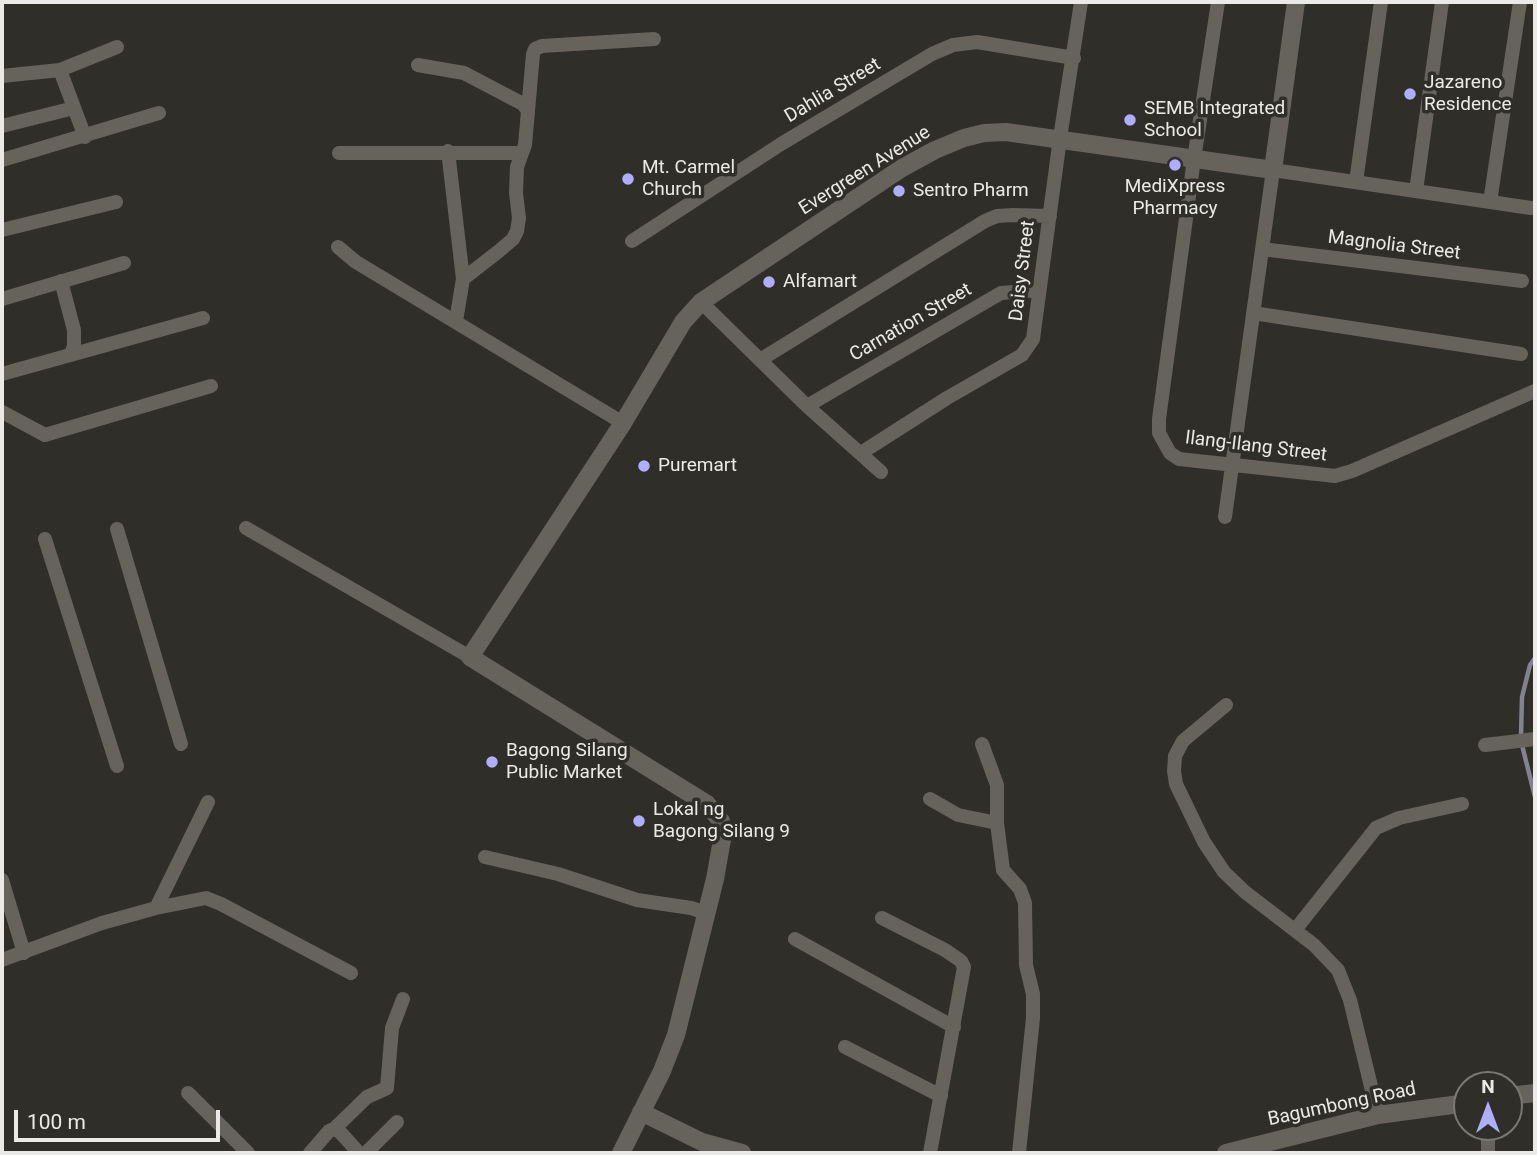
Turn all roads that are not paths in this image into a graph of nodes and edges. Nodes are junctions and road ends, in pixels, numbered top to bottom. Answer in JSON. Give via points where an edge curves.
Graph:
{"nodes":[{"id":1,"x":1082,"y":2,"type":"edge"},
{"id":2,"x":1218,"y":2,"type":"edge"},
{"id":3,"x":1296,"y":2,"type":"edge"},
{"id":4,"x":1381,"y":2,"type":"edge"},
{"id":5,"x":1443,"y":2,"type":"edge"},
{"id":6,"x":1520,"y":2,"type":"edge"},
{"id":7,"x":653,"y":39,"type":"dead end"},
{"id":8,"x":117,"y":47,"type":"dead end"},
{"id":9,"x":1074,"y":58,"type":"junction"},
{"id":10,"x":418,"y":65,"type":"dead end"},
{"id":11,"x":60,"y":70,"type":"junction"},
{"id":12,"x":2,"y":76,"type":"edge"},
{"id":13,"x":74,"y":108,"type":"junction"},
{"id":14,"x":528,"y":111,"type":"junction"},
{"id":15,"x":159,"y":113,"type":"dead end"},
{"id":16,"x":2,"y":125,"type":"edge"},
{"id":17,"x":85,"y":137,"type":"junction"},
{"id":18,"x":1060,"y":138,"type":"junction"},
{"id":19,"x":448,"y":152,"type":"junction"},
{"id":20,"x":339,"y":153,"type":"dead end"},
{"id":21,"x":522,"y":153,"type":"junction"},
{"id":22,"x":1194,"y":159,"type":"junction"},
{"id":23,"x":2,"y":160,"type":"edge"},
{"id":24,"x":1273,"y":170,"type":"junction"},
{"id":25,"x":1356,"y":182,"type":"junction"},
{"id":26,"x":1416,"y":191,"type":"junction"},
{"id":27,"x":116,"y":202,"type":"dead end"},
{"id":28,"x":1490,"y":202,"type":"junction"},
{"id":29,"x":1531,"y":208,"type":"dead end"},
{"id":30,"x":1049,"y":216,"type":"junction"},
{"id":31,"x":2,"y":230,"type":"edge"},
{"id":32,"x":632,"y":241,"type":"dead end"},
{"id":33,"x":338,"y":247,"type":"dead end"},
{"id":34,"x":1262,"y":249,"type":"junction"},
{"id":35,"x":124,"y":263,"type":"dead end"},
{"id":36,"x":463,"y":279,"type":"junction"},
{"id":37,"x":61,"y":281,"type":"junction"},
{"id":38,"x":1522,"y":281,"type":"dead end"},
{"id":39,"x":1039,"y":290,"type":"junction"},
{"id":40,"x":2,"y":299,"type":"edge"},
{"id":41,"x":701,"y":302,"type":"junction"},
{"id":42,"x":1253,"y":313,"type":"junction"},
{"id":43,"x":204,"y":318,"type":"dead end"},
{"id":44,"x":456,"y":321,"type":"junction"},
{"id":45,"x":71,"y":354,"type":"junction"},
{"id":46,"x":1521,"y":354,"type":"dead end"},
{"id":47,"x":760,"y":360,"type":"junction"},
{"id":48,"x":2,"y":374,"type":"edge"},
{"id":49,"x":211,"y":386,"type":"dead end"},
{"id":50,"x":1535,"y":391,"type":"edge"},
{"id":51,"x":807,"y":406,"type":"junction"},
{"id":52,"x":2,"y":412,"type":"edge"},
{"id":53,"x":623,"y":423,"type":"junction"},
{"id":54,"x":861,"y":453,"type":"junction"},
{"id":55,"x":1233,"y":464,"type":"junction"},
{"id":56,"x":881,"y":472,"type":"dead end"},
{"id":57,"x":1226,"y":517,"type":"dead end"},
{"id":58,"x":246,"y":528,"type":"dead end"},
{"id":59,"x":117,"y":529,"type":"dead end"},
{"id":60,"x":46,"y":539,"type":"dead end"},
{"id":61,"x":470,"y":657,"type":"junction"},
{"id":62,"x":1226,"y":705,"type":"dead end"},
{"id":63,"x":1535,"y":739,"type":"edge"},
{"id":64,"x":181,"y":744,"type":"dead end"},
{"id":65,"x":982,"y":744,"type":"dead end"},
{"id":66,"x":1485,"y":745,"type":"dead end"},
{"id":67,"x":117,"y":766,"type":"dead end"},
{"id":68,"x":930,"y":799,"type":"dead end"},
{"id":69,"x":208,"y":802,"type":"dead end"},
{"id":70,"x":1462,"y":804,"type":"dead end"},
{"id":71,"x":997,"y":823,"type":"junction"},
{"id":72,"x":485,"y":857,"type":"dead end"},
{"id":73,"x":2,"y":880,"type":"edge"},
{"id":74,"x":156,"y":908,"type":"junction"},
{"id":75,"x":706,"y":913,"type":"junction"},
{"id":76,"x":883,"y":918,"type":"dead end"},
{"id":77,"x":1295,"y":930,"type":"junction"},
{"id":78,"x":795,"y":939,"type":"dead end"},
{"id":79,"x":24,"y":953,"type":"junction"},
{"id":80,"x":2,"y":960,"type":"edge"},
{"id":81,"x":351,"y":972,"type":"dead end"},
{"id":82,"x":403,"y":999,"type":"dead end"},
{"id":83,"x":954,"y":1027,"type":"junction"},
{"id":84,"x":845,"y":1047,"type":"dead end"},
{"id":85,"x":188,"y":1093,"type":"dead end"},
{"id":86,"x":941,"y":1096,"type":"junction"},
{"id":87,"x":1453,"y":1105,"type":"edge"},
{"id":88,"x":641,"y":1112,"type":"junction"},
{"id":89,"x":1378,"y":1115,"type":"junction"},
{"id":90,"x":397,"y":1122,"type":"dead end"},
{"id":91,"x":334,"y":1129,"type":"junction"},
{"id":92,"x":248,"y":1153,"type":"edge"},
{"id":93,"x":310,"y":1153,"type":"edge"},
{"id":94,"x":359,"y":1153,"type":"edge"},
{"id":95,"x":366,"y":1153,"type":"edge"},
{"id":96,"x":621,"y":1153,"type":"edge"},
{"id":97,"x":742,"y":1153,"type":"edge"},
{"id":98,"x":930,"y":1153,"type":"edge"},
{"id":99,"x":1019,"y":1153,"type":"edge"},
{"id":100,"x":1226,"y":1153,"type":"edge"}],
"edges":[{"from":1,"to":9,"type":"street","name":"Daisy Street"},
{"from":2,"to":22,"type":"street","name":"Ilang-Ilang Street"},
{"from":3,"to":24,"type":"street"},
{"from":4,"to":25,"type":"street"},
{"from":5,"to":26,"type":"street"},
{"from":6,"to":28,"type":"street"},
{"from":7,"to":14,"type":"street","via":[[535,50]]},
{"from":8,"to":11,"type":"street"},
{"from":9,"to":18,"type":"street","name":"Daisy Street"},
{"from":9,"to":32,"type":"street","name":"Dahlia Street","via":[[977,42],[953,45],[781,144]]},
{"from":10,"to":14,"type":"street","via":[[464,74],[523,104]]},
{"from":11,"to":12,"type":"street"},
{"from":11,"to":13,"type":"street"},
{"from":13,"to":16,"type":"street"},
{"from":13,"to":17,"type":"street"},
{"from":14,"to":21,"type":"street"},
{"from":15,"to":17,"type":"street"},
{"from":17,"to":23,"type":"street"},
{"from":18,"to":22,"type":"street","name":"Evergreen Avenue"},
{"from":18,"to":30,"type":"street","name":"Daisy Street"},
{"from":18,"to":41,"type":"street","name":"Evergreen Avenue","via":[[984,133],[935,150]]},
{"from":19,"to":20,"type":"street"},
{"from":19,"to":21,"type":"street"},
{"from":19,"to":36,"type":"street"},
{"from":21,"to":36,"type":"street","via":[[516,181],[517,231]]},
{"from":22,"to":24,"type":"street","name":"Evergreen Avenue"},
{"from":22,"to":55,"type":"street","name":"Ilang-Ilang Street","via":[[1159,433],[1170,453],[1179,458]]},
{"from":24,"to":25,"type":"street","name":"Evergreen Avenue"},
{"from":24,"to":34,"type":"street"},
{"from":25,"to":26,"type":"street","name":"Evergreen Avenue"},
{"from":26,"to":28,"type":"street","name":"Evergreen Avenue"},
{"from":27,"to":31,"type":"street"},
{"from":28,"to":29,"type":"street","name":"Evergreen Avenue"},
{"from":30,"to":39,"type":"street","name":"Daisy Street"},
{"from":30,"to":47,"type":"street","via":[[997,216],[985,221]]},
{"from":33,"to":44,"type":"street"},
{"from":34,"to":38,"type":"street","name":"Magnolia Street"},
{"from":34,"to":42,"type":"street"},
{"from":35,"to":37,"type":"street"},
{"from":36,"to":44,"type":"street"},
{"from":37,"to":40,"type":"street"},
{"from":37,"to":45,"type":"street","via":[[74,330]]},
{"from":39,"to":51,"type":"street","name":"Carnation Street","via":[[1001,293]]},
{"from":39,"to":54,"type":"street","name":"Daisy Street","via":[[1034,340],[1022,355]]},
{"from":41,"to":47,"type":"street"},
{"from":41,"to":53,"type":"street","name":"Evergreen Avenue","via":[[683,323]]},
{"from":42,"to":46,"type":"street"},
{"from":42,"to":55,"type":"street"},
{"from":43,"to":45,"type":"street"},
{"from":44,"to":53,"type":"street"},
{"from":45,"to":48,"type":"street"},
{"from":47,"to":51,"type":"street"},
{"from":49,"to":52,"type":"street","via":[[45,435]]},
{"from":50,"to":55,"type":"street","name":"Ilang-Ilang Street","via":[[1335,476]]},
{"from":51,"to":54,"type":"street"},
{"from":53,"to":61,"type":"street","name":"Evergreen Avenue"},
{"from":54,"to":56,"type":"street"},
{"from":55,"to":57,"type":"street"},
{"from":58,"to":61,"type":"street"},
{"from":59,"to":64,"type":"street"},
{"from":60,"to":67,"type":"street"},
{"from":61,"to":75,"type":"street","via":[[707,804],[722,827]]},
{"from":62,"to":77,"type":"street","via":[[1183,741],[1175,756],[1176,784],[1224,872]]},
{"from":63,"to":66,"type":"street"},
{"from":65,"to":71,"type":"street","via":[[998,785]]},
{"from":68,"to":71,"type":"street","via":[[958,815]]},
{"from":69,"to":74,"type":"street"},
{"from":70,"to":77,"type":"street","via":[[1376,828]]},
{"from":71,"to":99,"type":"street","via":[[1003,870],[1024,896],[1026,965],[1034,1006]]},
{"from":72,"to":75,"type":"street","via":[[558,874],[637,900]]},
{"from":73,"to":79,"type":"street"},
{"from":74,"to":79,"type":"street"},
{"from":74,"to":81,"type":"street","via":[[206,898]]},
{"from":75,"to":88,"type":"street","via":[[676,1035]]},
{"from":76,"to":83,"type":"street","via":[[961,961],[964,967]]},
{"from":77,"to":89,"type":"street","via":[[1325,954],[1346,986]]},
{"from":78,"to":83,"type":"street"},
{"from":79,"to":80,"type":"street"},
{"from":82,"to":91,"type":"street","via":[[392,1028],[387,1088],[367,1097]]},
{"from":83,"to":86,"type":"street"},
{"from":84,"to":86,"type":"street"},
{"from":85,"to":92,"type":"street"},
{"from":86,"to":98,"type":"street"},
{"from":87,"to":89,"type":"street","name":"Bagumbong Road"},
{"from":88,"to":96,"type":"street"},
{"from":88,"to":97,"type":"street","via":[[702,1142]]},
{"from":89,"to":100,"type":"street","name":"Bagumbong Road"},
{"from":90,"to":95,"type":"street"},
{"from":91,"to":93,"type":"street"},
{"from":91,"to":94,"type":"street"}]}
